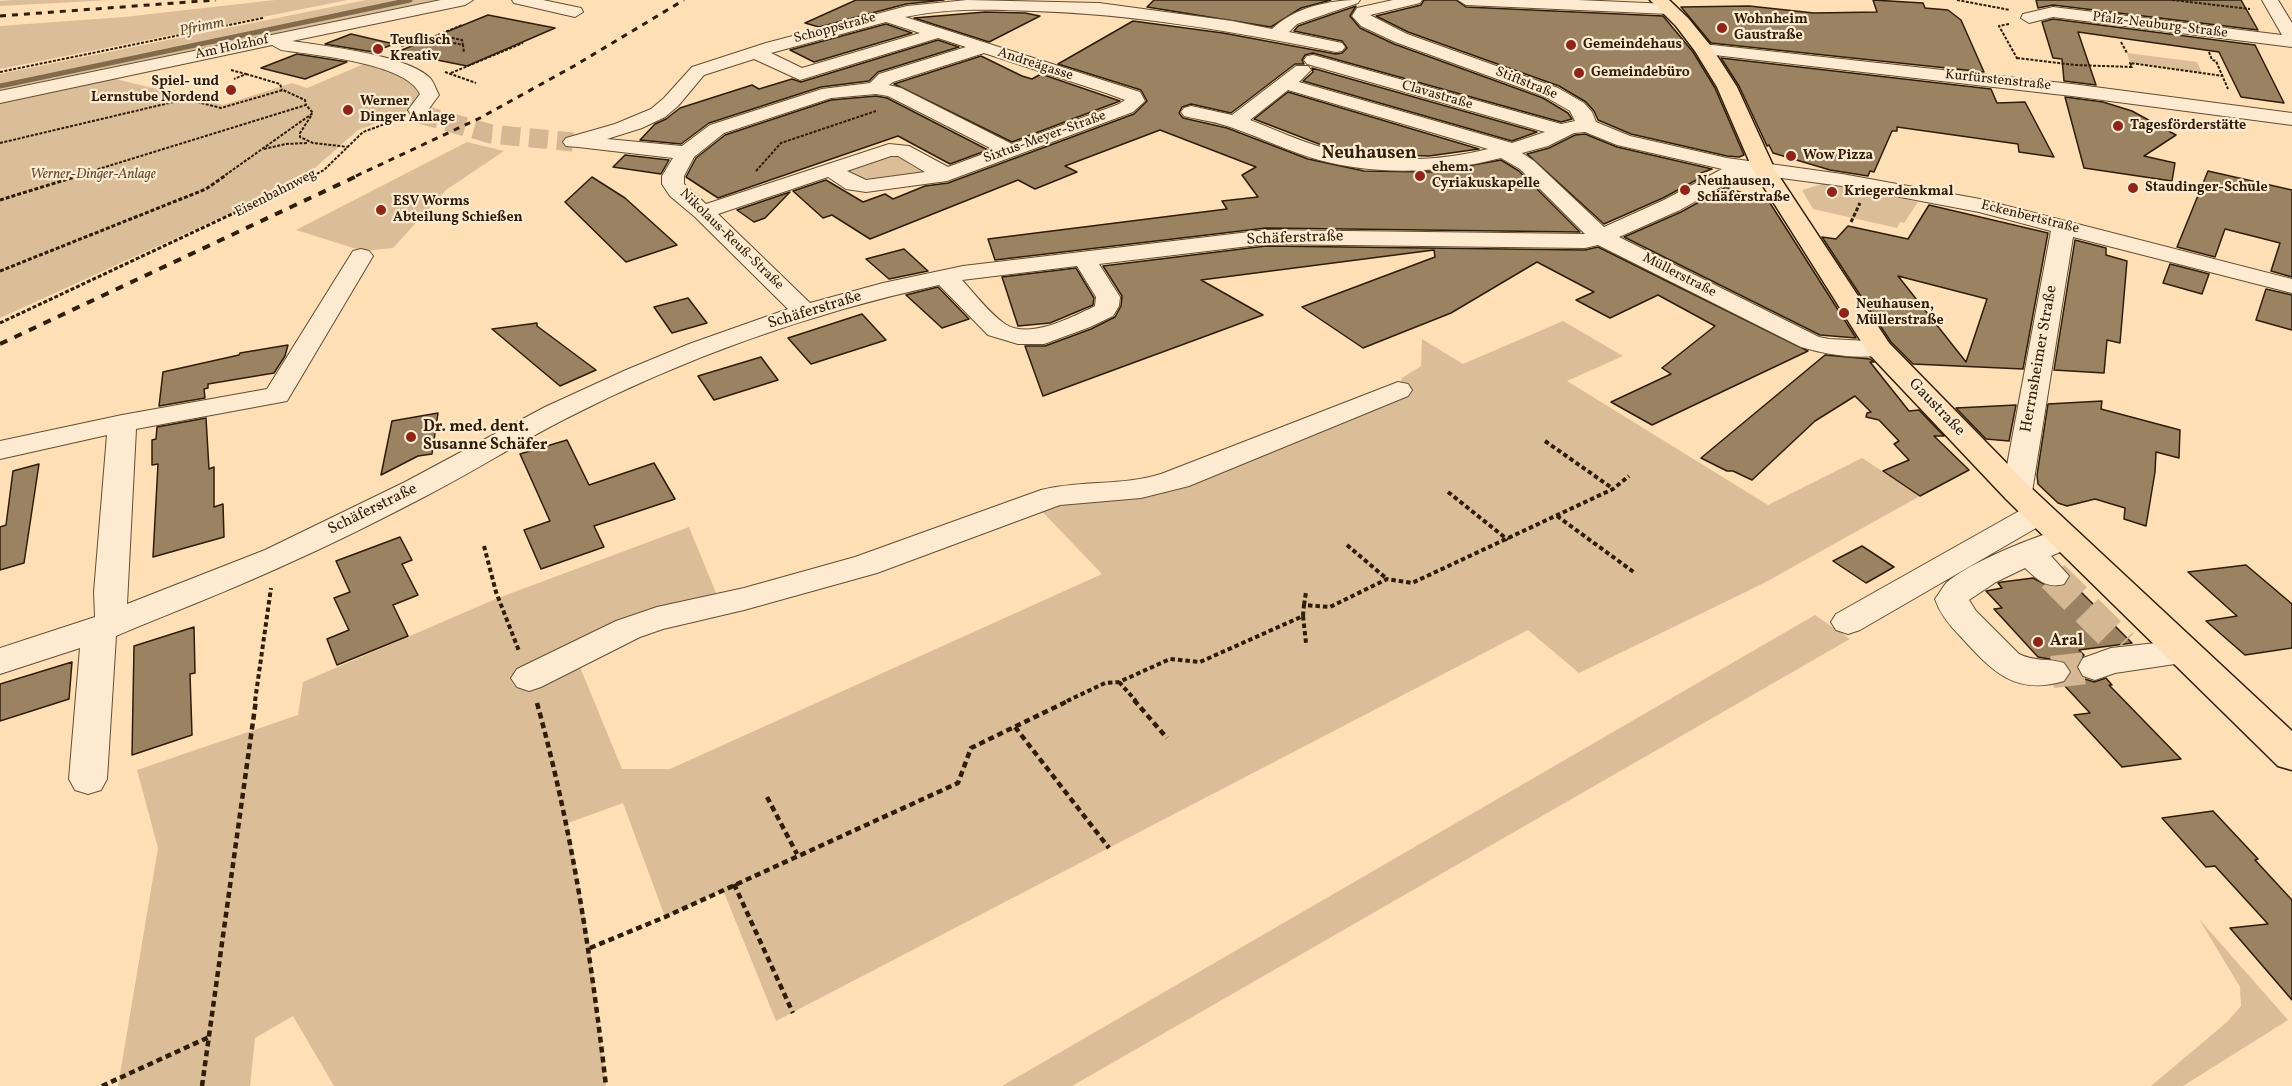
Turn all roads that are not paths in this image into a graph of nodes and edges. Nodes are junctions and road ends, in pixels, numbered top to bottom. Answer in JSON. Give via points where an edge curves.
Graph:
{"nodes":[{"id":1,"x":465,"y":0,"type":"edge"},
{"id":2,"x":520,"y":0,"type":"edge"},
{"id":3,"x":1414,"y":0,"type":"edge"},
{"id":4,"x":1466,"y":0,"type":"edge"},
{"id":5,"x":1664,"y":4,"type":"edge"},
{"id":6,"x":1352,"y":5,"type":"edge"},
{"id":7,"x":2273,"y":6,"type":"edge"},
{"id":8,"x":575,"y":12,"type":"dead end"},
{"id":9,"x":886,"y":16,"type":"junction"},
{"id":10,"x":2031,"y":18,"type":"road end"},
{"id":11,"x":1383,"y":30,"type":"junction"},
{"id":12,"x":938,"y":33,"type":"junction"},
{"id":13,"x":1277,"y":34,"type":"junction"},
{"id":14,"x":2292,"y":38,"type":"edge"},
{"id":15,"x":261,"y":42,"type":"junction"},
{"id":16,"x":1351,"y":42,"type":"junction"},
{"id":17,"x":2292,"y":42,"type":"edge"},
{"id":18,"x":982,"y":48,"type":"junction"},
{"id":19,"x":1703,"y":50,"type":"junction"},
{"id":20,"x":755,"y":52,"type":"junction"},
{"id":21,"x":1313,"y":60,"type":"junction"},
{"id":22,"x":1286,"y":84,"type":"junction"},
{"id":23,"x":876,"y":88,"type":"junction"},
{"id":24,"x":1133,"y":96,"type":"joint"},
{"id":25,"x":0,"y":97,"type":"edge"},
{"id":26,"x":1191,"y":112,"type":"dead end"},
{"id":27,"x":420,"y":114,"type":"road end"},
{"id":28,"x":2292,"y":119,"type":"edge"},
{"id":29,"x":1236,"y":122,"type":"junction"},
{"id":30,"x":1587,"y":126,"type":"junction"},
{"id":31,"x":1562,"y":131,"type":"junction"},
{"id":32,"x":1011,"y":151,"type":"junction"},
{"id":33,"x":1507,"y":151,"type":"junction"},
{"id":34,"x":686,"y":153,"type":"junction"},
{"id":35,"x":829,"y":169,"type":"junction"},
{"id":36,"x":1764,"y":170,"type":"junction"},
{"id":37,"x":947,"y":175,"type":"junction"},
{"id":38,"x":703,"y":212,"type":"junction"},
{"id":39,"x":2063,"y":226,"type":"junction"},
{"id":40,"x":1601,"y":237,"type":"junction"},
{"id":41,"x":361,"y":256,"type":"dead end"},
{"id":42,"x":1084,"y":258,"type":"junction"},
{"id":43,"x":945,"y":277,"type":"junction"},
{"id":44,"x":2292,"y":286,"type":"edge"},
{"id":45,"x":805,"y":312,"type":"junction"},
{"id":46,"x":1879,"y":348,"type":"junction"},
{"id":47,"x":1398,"y":390,"type":"dead end"},
{"id":48,"x":122,"y":423,"type":"junction"},
{"id":49,"x":0,"y":450,"type":"edge"},
{"id":50,"x":2028,"y":502,"type":"junction"},
{"id":51,"x":2065,"y":538,"type":"junction"},
{"id":52,"x":1848,"y":622,"type":"dead end"},
{"id":53,"x":106,"y":626,"type":"junction"},
{"id":54,"x":2183,"y":652,"type":"junction"},
{"id":55,"x":2113,"y":656,"type":"tunnel mouth"},
{"id":56,"x":0,"y":661,"type":"edge"},
{"id":57,"x":2052,"y":672,"type":"tunnel mouth"},
{"id":58,"x":529,"y":678,"type":"road end"},
{"id":59,"x":2292,"y":755,"type":"edge"},
{"id":60,"x":88,"y":780,"type":"dead end"}],
"edges":[{"from":1,"to":15,"type":"street","name":"Am Holzhof"},
{"from":2,"to":8,"type":"street"},
{"from":3,"to":6,"type":"street"},
{"from":4,"to":5,"type":"street"},
{"from":5,"to":19,"type":"main road","name":"Gaustraße"},
{"from":6,"to":11,"type":"street","name":"Stiftstraße","via":[[1360,16]]},
{"from":6,"to":13,"type":"street","via":[[1291,20]]},
{"from":7,"to":14,"type":"street"},
{"from":9,"to":12,"type":"street","name":"Andreägasse"},
{"from":9,"to":13,"type":"street","name":"Schoppstraße","via":[[953,5],[1027,4],[1099,8]]},
{"from":9,"to":20,"type":"street","name":"Schoppstraße"},
{"from":10,"to":17,"type":"street","name":"Pfalz-Neuburg-Straße","via":[[2053,12]]},
{"from":11,"to":16,"type":"street"},
{"from":11,"to":30,"type":"street","name":"Stiftstraße","via":[[1551,92],[1577,107]]},
{"from":12,"to":18,"type":"street","name":"Andreägasse"},
{"from":12,"to":20,"type":"street","via":[[800,74]]},
{"from":13,"to":16,"type":"street","name":"Schoppstraße"},
{"from":15,"to":25,"type":"street","name":"Am Holzhof"},
{"from":15,"to":27,"type":"street","via":[[397,66],[428,86],[430,93],[418,110]]},
{"from":16,"to":21,"type":"street"},
{"from":18,"to":23,"type":"street","name":"Nikolaus-Reuß-Straße","via":[[886,78]]},
{"from":18,"to":24,"type":"street","name":"Andreägasse"},
{"from":19,"to":28,"type":"street","name":"Kurfürstenstraße","via":[[2031,85]]},
{"from":19,"to":36,"type":"main road","name":"Gaustraße","via":[[1727,87]]},
{"from":20,"to":34,"type":"street","name":"Schoppstraße","via":[[698,71],[666,107],[649,117],[573,142]]},
{"from":21,"to":22,"type":"street"},
{"from":21,"to":31,"type":"street","name":"Clavastraße"},
{"from":22,"to":29,"type":"street"},
{"from":22,"to":33,"type":"street","name":"Müllerstraße"},
{"from":23,"to":32,"type":"street","name":"Nikolaus-Reuß-Straße","via":[[910,100]]},
{"from":23,"to":34,"type":"street","name":"Nikolaus-Reuß-Straße","via":[[829,93],[727,125]]},
{"from":24,"to":32,"type":"street","name":"Sixtus-Meyer-Straße","via":[[1135,101],[1126,108]]},
{"from":26,"to":29,"type":"street"},
{"from":29,"to":33,"type":"street","via":[[1324,155],[1364,163],[1431,164]]},
{"from":30,"to":31,"type":"street"},
{"from":30,"to":36,"type":"street","via":[[1639,145]]},
{"from":31,"to":33,"type":"street","via":[[1541,142]]},
{"from":32,"to":37,"type":"street","name":"Sixtus-Meyer-Straße"},
{"from":33,"to":40,"type":"street","name":"Müllerstraße","via":[[1527,165]]},
{"from":34,"to":38,"type":"street","name":"Nikolaus-Reuß-Straße","via":[[673,176],[673,184]]},
{"from":35,"to":37,"type":"street","name":"Sixtus-Meyer-Straße","via":[[854,184],[866,186]]},
{"from":35,"to":37,"type":"street","via":[[896,149]]},
{"from":35,"to":38,"type":"street"},
{"from":36,"to":39,"type":"street","name":"Eckenbertstraße","via":[[1893,189]]},
{"from":36,"to":40,"type":"street","name":"Schäferstraße","via":[[1730,173]]},
{"from":36,"to":46,"type":"main road","name":"Gaustraße"},
{"from":38,"to":45,"type":"street","name":"Nikolaus-Reuß-Straße"},
{"from":39,"to":44,"type":"street","name":"Eckenbertstraße"},
{"from":39,"to":50,"type":"street","name":"Herrnsheimer Straße"},
{"from":40,"to":42,"type":"street","name":"Schäferstraße","via":[[1574,242],[1266,237]]},
{"from":40,"to":46,"type":"street","name":"Müllerstraße","via":[[1810,342],[1828,347]]},
{"from":41,"to":48,"type":"street","via":[[276,395]]},
{"from":42,"to":43,"type":"street","name":"Schäferstraße"},
{"from":42,"to":43,"type":"street","via":[[1107,297],[1107,306],[1104,311],[1044,336],[1018,336],[997,330]]},
{"from":43,"to":45,"type":"street","name":"Schäferstraße"},
{"from":45,"to":53,"type":"street","name":"Schäferstraße","via":[[698,350],[591,396],[276,558]]},
{"from":46,"to":50,"type":"main road","name":"Gaustraße"},
{"from":47,"to":58,"type":"street","via":[[1178,478],[1136,489],[1077,490],[866,565],[657,619],[628,629]]},
{"from":48,"to":49,"type":"street"},
{"from":48,"to":53,"type":"street"},
{"from":50,"to":51,"type":"main road","name":"Gaustraße"},
{"from":50,"to":52,"type":"street"},
{"from":51,"to":54,"type":"main road","name":"Gaustraße"},
{"from":51,"to":57,"type":"street","via":[[2031,567],[1958,589],[1953,604],[2007,664],[2026,673]]},
{"from":53,"to":56,"type":"street","name":"Schäferstraße"},
{"from":53,"to":60,"type":"street"},
{"from":54,"to":55,"type":"street"},
{"from":54,"to":59,"type":"main road","name":"Gaustraße"}]}
